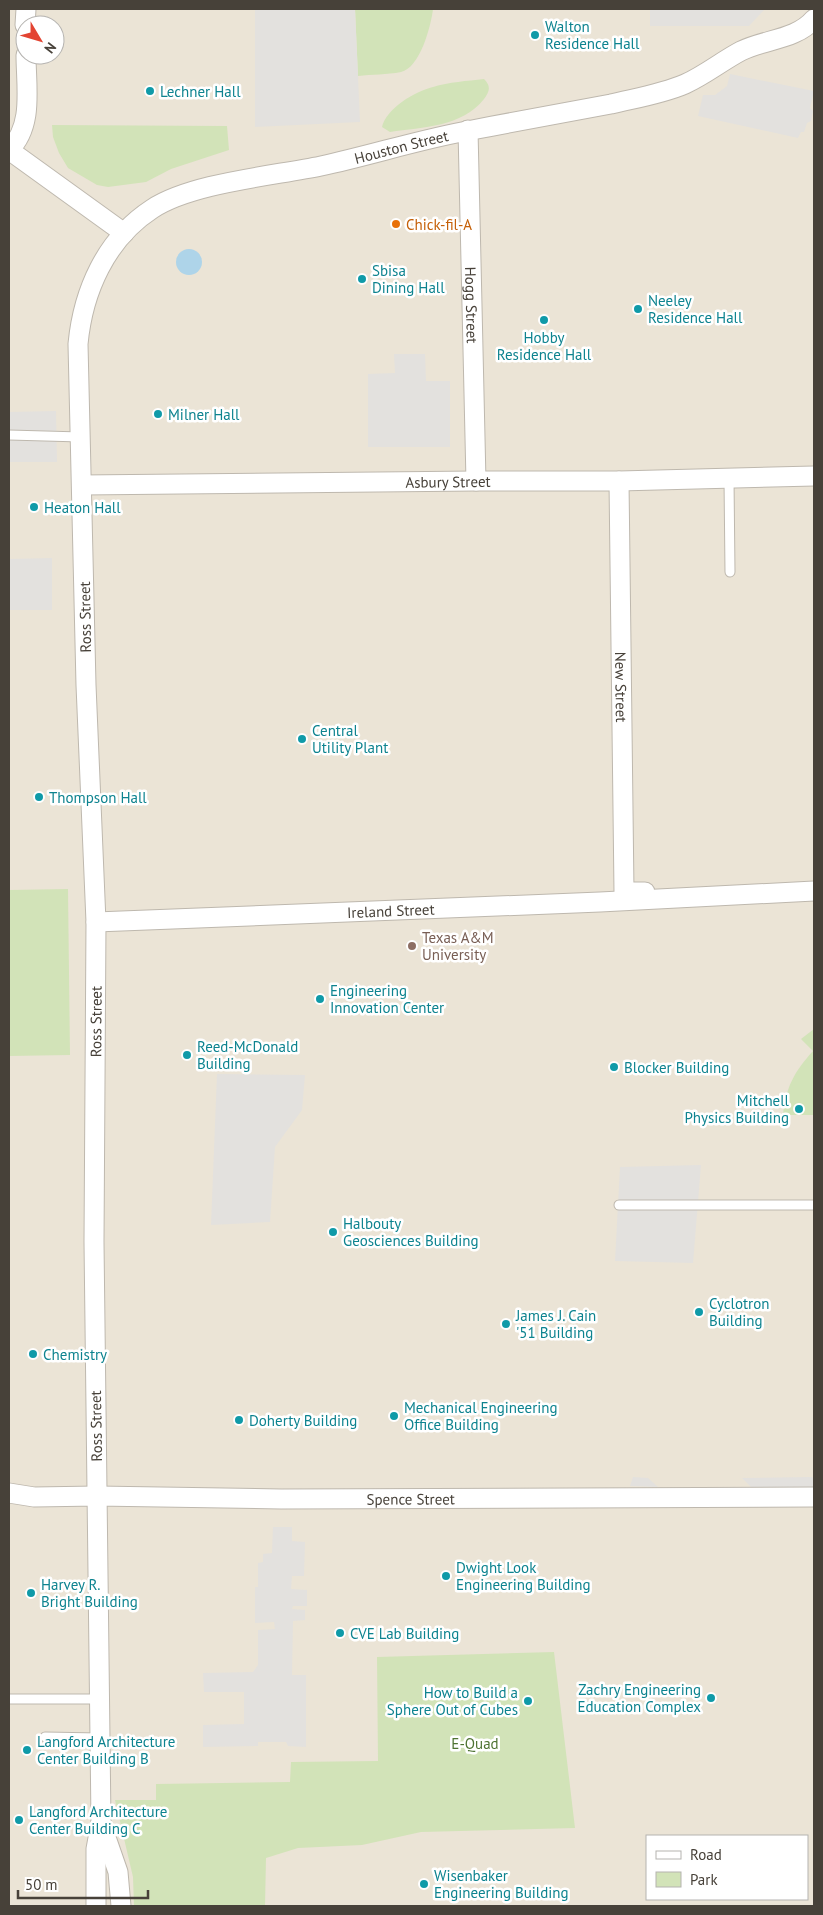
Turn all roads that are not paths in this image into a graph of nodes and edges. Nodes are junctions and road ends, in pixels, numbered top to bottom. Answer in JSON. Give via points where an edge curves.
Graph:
{"nodes":[{"id":1,"x":814,"y":19,"type":"edge"},
{"id":2,"x":26,"y":65,"type":"edge"},
{"id":3,"x":468,"y":130,"type":"junction"},
{"id":4,"x":9,"y":150,"type":"edge"},
{"id":5,"x":124,"y":233,"type":"junction"},
{"id":6,"x":9,"y":435,"type":"edge"},
{"id":7,"x":81,"y":436,"type":"junction"},
{"id":8,"x":814,"y":476,"type":"edge"},
{"id":9,"x":729,"y":479,"type":"junction"},
{"id":10,"x":476,"y":481,"type":"junction"},
{"id":11,"x":619,"y":481,"type":"junction"},
{"id":12,"x":82,"y":486,"type":"junction"},
{"id":13,"x":730,"y":572,"type":"dead end"},
{"id":14,"x":814,"y":891,"type":"edge"},
{"id":15,"x":624,"y":892,"type":"joint"},
{"id":16,"x":686,"y":898,"type":"junction"},
{"id":17,"x":96,"y":922,"type":"junction"},
{"id":18,"x":619,"y":1205,"type":"dead end"},
{"id":19,"x":814,"y":1205,"type":"edge"},
{"id":20,"x":9,"y":1493,"type":"edge"},
{"id":21,"x":97,"y":1496,"type":"junction"},
{"id":22,"x":814,"y":1497,"type":"edge"},
{"id":23,"x":98,"y":1699,"type":"junction"},
{"id":24,"x":9,"y":1700,"type":"edge"},
{"id":25,"x":46,"y":1737,"type":"dead end"},
{"id":26,"x":99,"y":1738,"type":"junction"},
{"id":27,"x":101,"y":1822,"type":"junction"},
{"id":28,"x":96,"y":1906,"type":"edge"},
{"id":29,"x":121,"y":1906,"type":"edge"}],
"edges":[{"from":1,"to":3,"type":"street","name":"Houston Street","via":[[802,31],[741,51],[685,84],[666,91]]},
{"from":2,"to":4,"type":"street","via":[[25,124]]},
{"from":3,"to":5,"type":"street","name":"Houston Street","via":[[184,194],[154,207]]},
{"from":3,"to":10,"type":"street","name":"Hogg Street"},
{"from":4,"to":5,"type":"street"},
{"from":5,"to":7,"type":"street","name":"Ross Street","via":[[102,263],[80,320]]},
{"from":6,"to":7,"type":"lane"},
{"from":7,"to":12,"type":"street","name":"Ross Street"},
{"from":8,"to":9,"type":"street","name":"Asbury Street"},
{"from":9,"to":11,"type":"street","name":"Asbury Street"},
{"from":9,"to":13,"type":"lane"},
{"from":10,"to":11,"type":"street","name":"Asbury Street"},
{"from":10,"to":12,"type":"street","name":"Asbury Street"},
{"from":11,"to":15,"type":"street","name":"New Street"},
{"from":12,"to":17,"type":"street","name":"Ross Street"},
{"from":14,"to":16,"type":"street","name":"Ireland Street"},
{"from":15,"to":16,"type":"street","name":"Ireland Street","via":[[650,892]]},
{"from":16,"to":17,"type":"street","name":"Ireland Street"},
{"from":17,"to":21,"type":"street","name":"Ross Street","via":[[94,1252]]},
{"from":18,"to":19,"type":"lane"},
{"from":20,"to":21,"type":"street","name":"Spence Street","via":[[34,1497]]},
{"from":21,"to":22,"type":"street","name":"Spence Street","via":[[281,1499]]},
{"from":21,"to":23,"type":"street","name":"Ross Street"},
{"from":23,"to":24,"type":"lane"},
{"from":23,"to":26,"type":"street","name":"Ross Street"},
{"from":25,"to":26,"type":"lane"},
{"from":26,"to":27,"type":"street","name":"Ross Street"},
{"from":27,"to":28,"type":"street","name":"Ross Street","via":[[96,1849]]},
{"from":27,"to":29,"type":"street","name":"Ross Street","via":[[118,1872]]}]}
